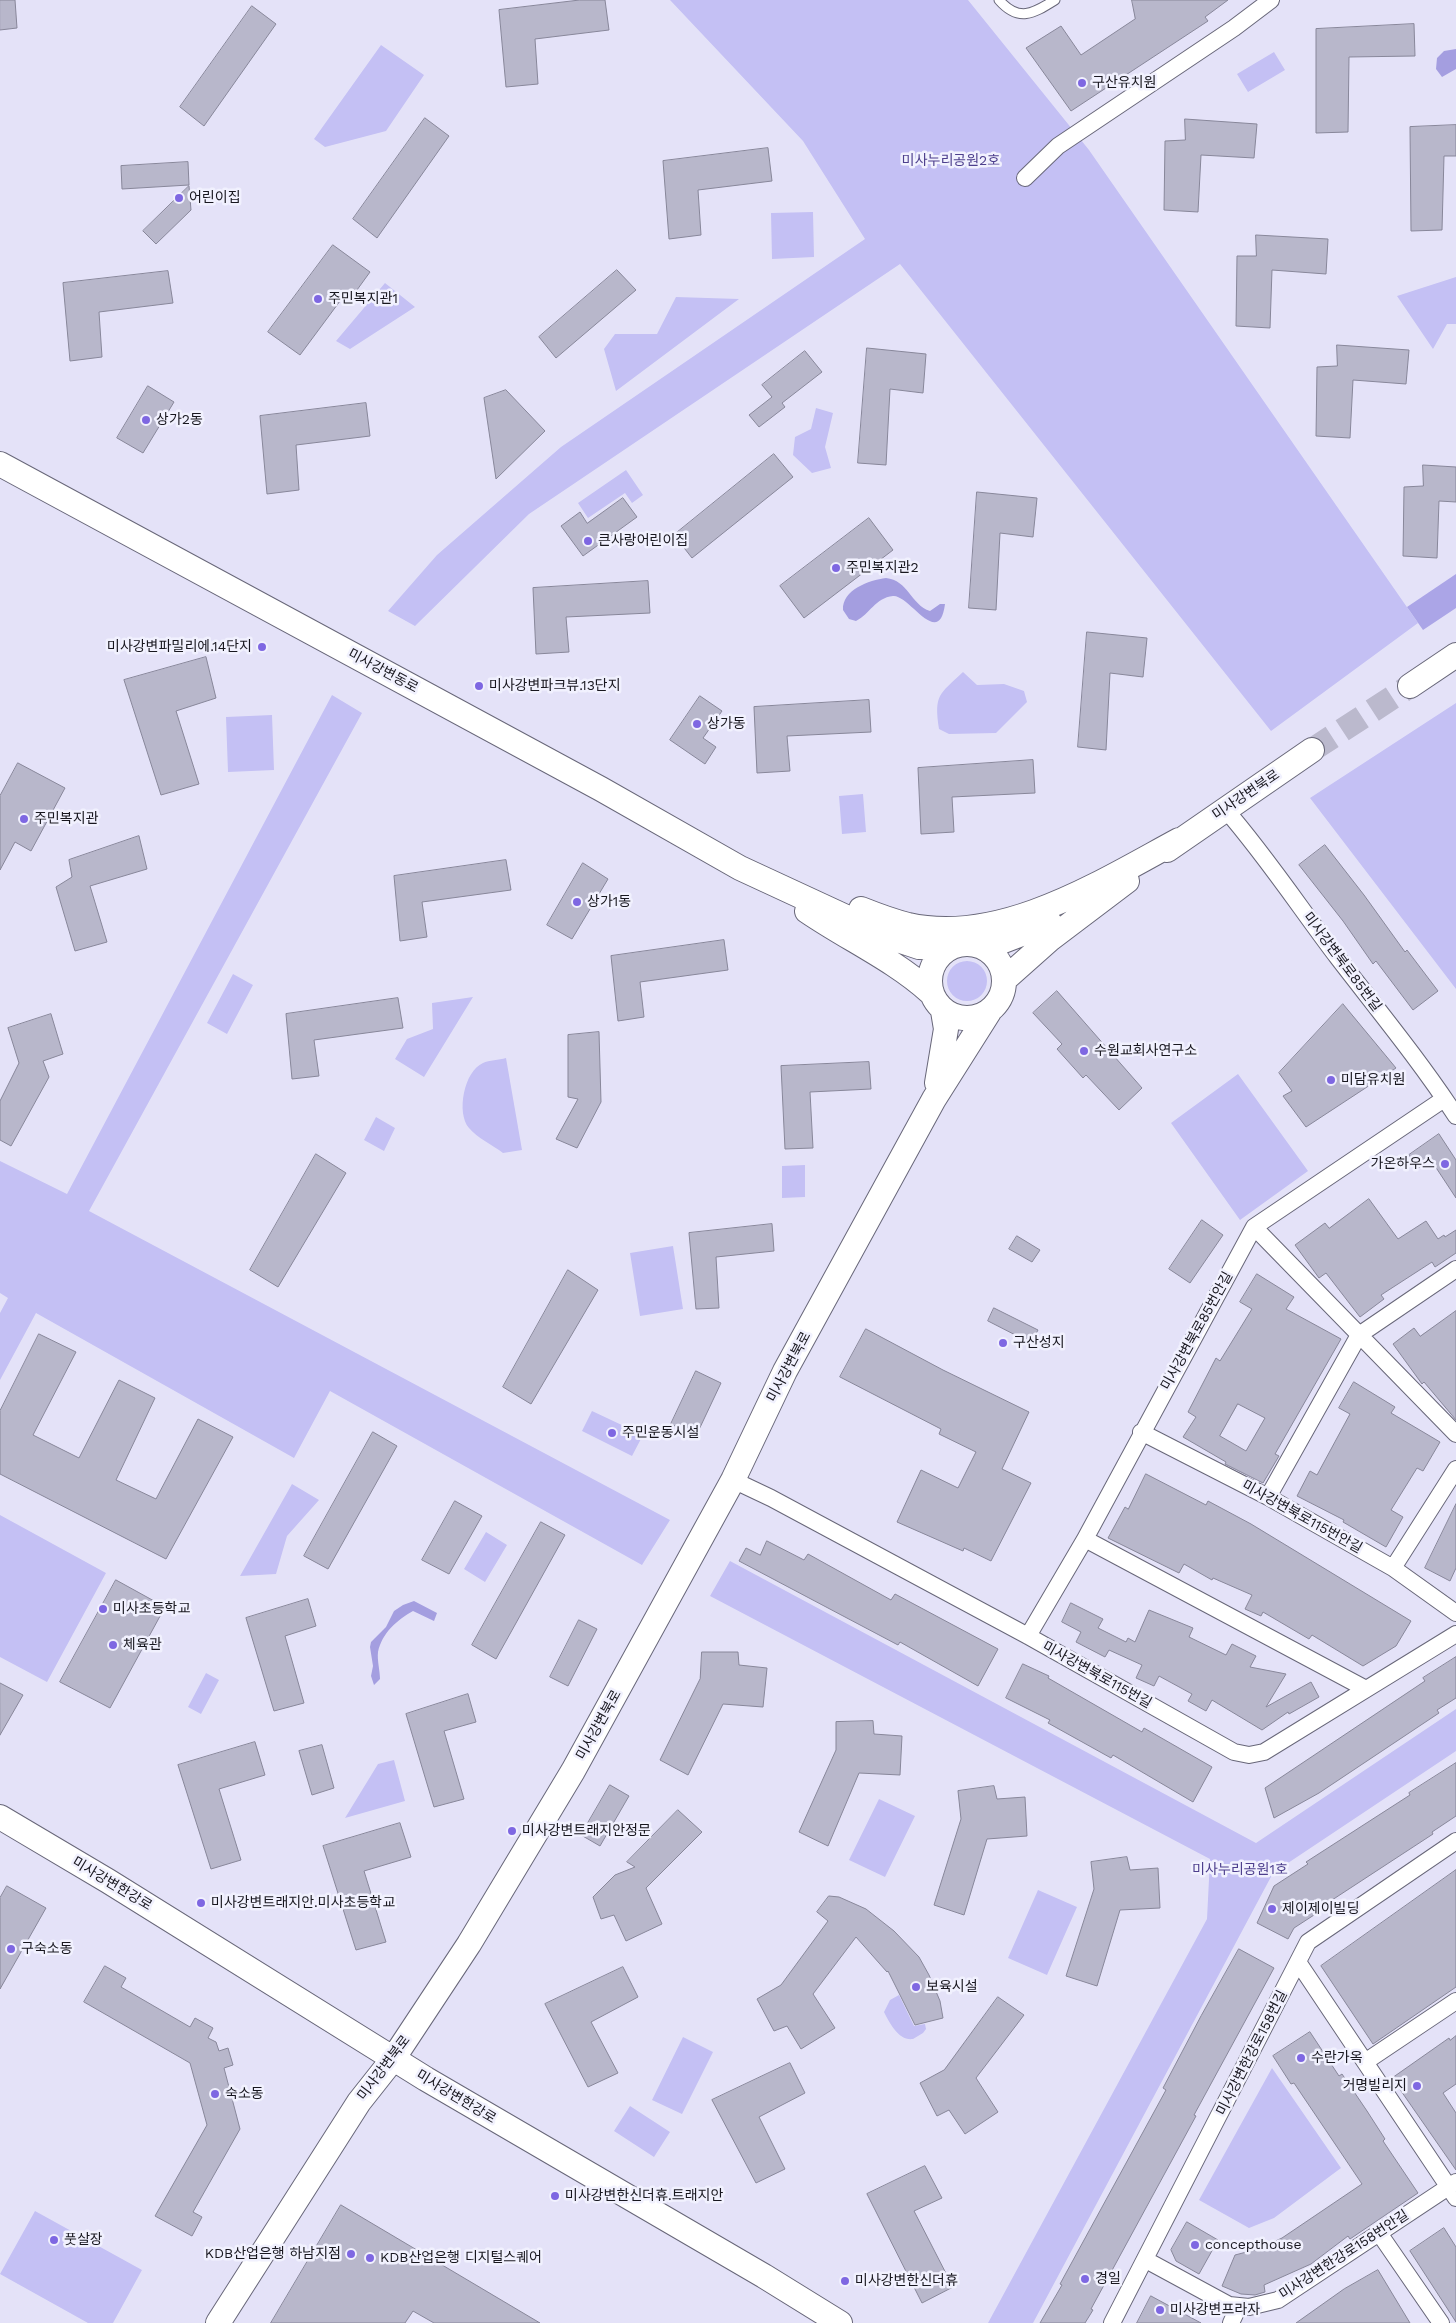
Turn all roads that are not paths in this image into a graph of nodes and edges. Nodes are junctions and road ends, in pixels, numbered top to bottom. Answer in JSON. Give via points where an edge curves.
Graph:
{"nodes":[{"id":1,"x":999,"y":0,"type":"edge"},
{"id":2,"x":1056,"y":0,"type":"edge"},
{"id":3,"x":1271,"y":0,"type":"edge"},
{"id":4,"x":1026,"y":178,"type":"dead end"},
{"id":5,"x":0,"y":464,"type":"edge"},
{"id":6,"x":1456,"y":655,"type":"edge"},
{"id":7,"x":1410,"y":686,"type":"tunnel mouth"},
{"id":8,"x":1312,"y":750,"type":"tunnel mouth"},
{"id":9,"x":1225,"y":809,"type":"junction"},
{"id":10,"x":1179,"y":840,"type":"junction"},
{"id":11,"x":766,"y":879,"type":"junction"},
{"id":12,"x":1116,"y":889,"type":"junction"},
{"id":13,"x":948,"y":948,"type":"junction"},
{"id":14,"x":985,"y":948,"type":"junction"},
{"id":15,"x":1004,"y":980,"type":"junction"},
{"id":16,"x":937,"y":1001,"type":"junction"},
{"id":17,"x":989,"y":1012,"type":"junction"},
{"id":18,"x":1444,"y":1098,"type":"junction"},
{"id":19,"x":934,"y":1100,"type":"junction"},
{"id":20,"x":1456,"y":1116,"type":"edge"},
{"id":21,"x":1254,"y":1228,"type":"junction"},
{"id":22,"x":1456,"y":1269,"type":"edge"},
{"id":23,"x":1359,"y":1335,"type":"junction"},
{"id":24,"x":1141,"y":1432,"type":"junction"},
{"id":25,"x":1456,"y":1434,"type":"edge"},
{"id":26,"x":1456,"y":1470,"type":"edge"},
{"id":27,"x":734,"y":1480,"type":"junction"},
{"id":28,"x":1268,"y":1497,"type":"junction"},
{"id":29,"x":1085,"y":1539,"type":"junction"},
{"id":30,"x":1393,"y":1568,"type":"junction"},
{"id":31,"x":1456,"y":1613,"type":"edge"},
{"id":32,"x":1456,"y":1634,"type":"edge"},
{"id":33,"x":1028,"y":1636,"type":"junction"},
{"id":34,"x":1366,"y":1689,"type":"junction"},
{"id":35,"x":0,"y":1817,"type":"edge"},
{"id":36,"x":1456,"y":1841,"type":"edge"},
{"id":37,"x":1298,"y":1962,"type":"junction"},
{"id":38,"x":1456,"y":2001,"type":"edge"},
{"id":39,"x":393,"y":2059,"type":"junction"},
{"id":40,"x":1365,"y":2062,"type":"junction"},
{"id":41,"x":1454,"y":2189,"type":"edge"},
{"id":42,"x":1379,"y":2233,"type":"junction"},
{"id":43,"x":1146,"y":2260,"type":"junction"},
{"id":44,"x":1239,"y":2306,"type":"junction"},
{"id":45,"x":218,"y":2323,"type":"edge"},
{"id":46,"x":840,"y":2323,"type":"edge"},
{"id":47,"x":1112,"y":2323,"type":"edge"},
{"id":48,"x":1231,"y":2323,"type":"edge"},
{"id":49,"x":1440,"y":2323,"type":"edge"}],
"edges":[{"from":1,"to":2,"type":"lane","via":[[1016,13],[1025,14]]},
{"from":3,"to":4,"type":"street","via":[[1058,146]]},
{"from":5,"to":11,"type":"main road","name":"미사강변동로","via":[[593,784],[740,868]]},
{"from":6,"to":7,"type":"main road"},
{"from":8,"to":9,"type":"main road","name":"미사강변북로"},
{"from":9,"to":10,"type":"main road","name":"미사강변북로"},
{"from":9,"to":18,"type":"street","name":"미사강변북로85번길","via":[[1257,846]]},
{"from":10,"to":11,"type":"main road","via":[[1043,910],[966,927],[909,925]]},
{"from":10,"to":12,"type":"main road"},
{"from":11,"to":13,"type":"main road","via":[[889,937],[919,947]]},
{"from":11,"to":16,"type":"main road","via":[[832,928],[908,972]]},
{"from":12,"to":14,"type":"main road","via":[[1038,928]]},
{"from":12,"to":15,"type":"main road","via":[[1049,940]]},
{"from":13,"to":14,"type":"main road","via":[[973,944]]},
{"from":13,"to":16,"type":"main road","via":[[932,967],[929,979]]},
{"from":14,"to":15,"type":"main road","via":[[1002,967]]},
{"from":15,"to":17,"type":"main road","via":[[1002,993]]},
{"from":16,"to":17,"type":"main road","via":[[954,1017],[966,1019]]},
{"from":16,"to":19,"type":"main road","via":[[946,1029]]},
{"from":17,"to":19,"type":"main road","name":"미사강변북로"},
{"from":18,"to":20,"type":"street","name":"미사강변북로85번길"},
{"from":18,"to":21,"type":"street","name":"미사강변북로85번안길"},
{"from":19,"to":27,"type":"main road","name":"미사강변북로","via":[[785,1371]]},
{"from":21,"to":23,"type":"street"},
{"from":21,"to":24,"type":"street","name":"미사강변북로85번안길"},
{"from":22,"to":23,"type":"street"},
{"from":23,"to":25,"type":"street"},
{"from":23,"to":28,"type":"street"},
{"from":24,"to":28,"type":"street","name":"미사강변북로115번안길"},
{"from":24,"to":29,"type":"street","name":"미사강변북로85번안길"},
{"from":26,"to":30,"type":"street"},
{"from":27,"to":33,"type":"street","name":"미사강변북로115번길"},
{"from":27,"to":39,"type":"main road","name":"미사강변북로","via":[[582,1756],[469,1944]]},
{"from":28,"to":30,"type":"street","name":"미사강변북로115번안길"},
{"from":29,"to":33,"type":"street","name":"미사강변북로85번안길"},
{"from":29,"to":34,"type":"street"},
{"from":30,"to":31,"type":"street","name":"미사강변북로115번안길"},
{"from":32,"to":34,"type":"street","name":"미사강변북로115번길"},
{"from":33,"to":34,"type":"street","name":"미사강변북로115번길","via":[[1234,1752],[1249,1755],[1264,1752]]},
{"from":35,"to":39,"type":"main road","name":"미사강변한강로"},
{"from":36,"to":37,"type":"street","name":"미사강변한강로158번길","via":[[1308,1942]]},
{"from":37,"to":40,"type":"street"},
{"from":37,"to":43,"type":"street","name":"미사강변한강로158번길"},
{"from":38,"to":40,"type":"street"},
{"from":39,"to":45,"type":"main road","name":"미사강변북로","via":[[359,2102]]},
{"from":39,"to":46,"type":"main road","name":"미사강변한강로"},
{"from":40,"to":41,"type":"street"},
{"from":41,"to":42,"type":"street","name":"미사강변한강로158번안길"},
{"from":42,"to":44,"type":"street","name":"미사강변한강로158번안길","via":[[1278,2300],[1249,2307]]},
{"from":42,"to":49,"type":"street"},
{"from":43,"to":44,"type":"street","name":"미사강변한강로158번안길","via":[[1229,2305]]},
{"from":43,"to":47,"type":"street","name":"미사강변한강로158번길"},
{"from":44,"to":48,"type":"street"}]}
